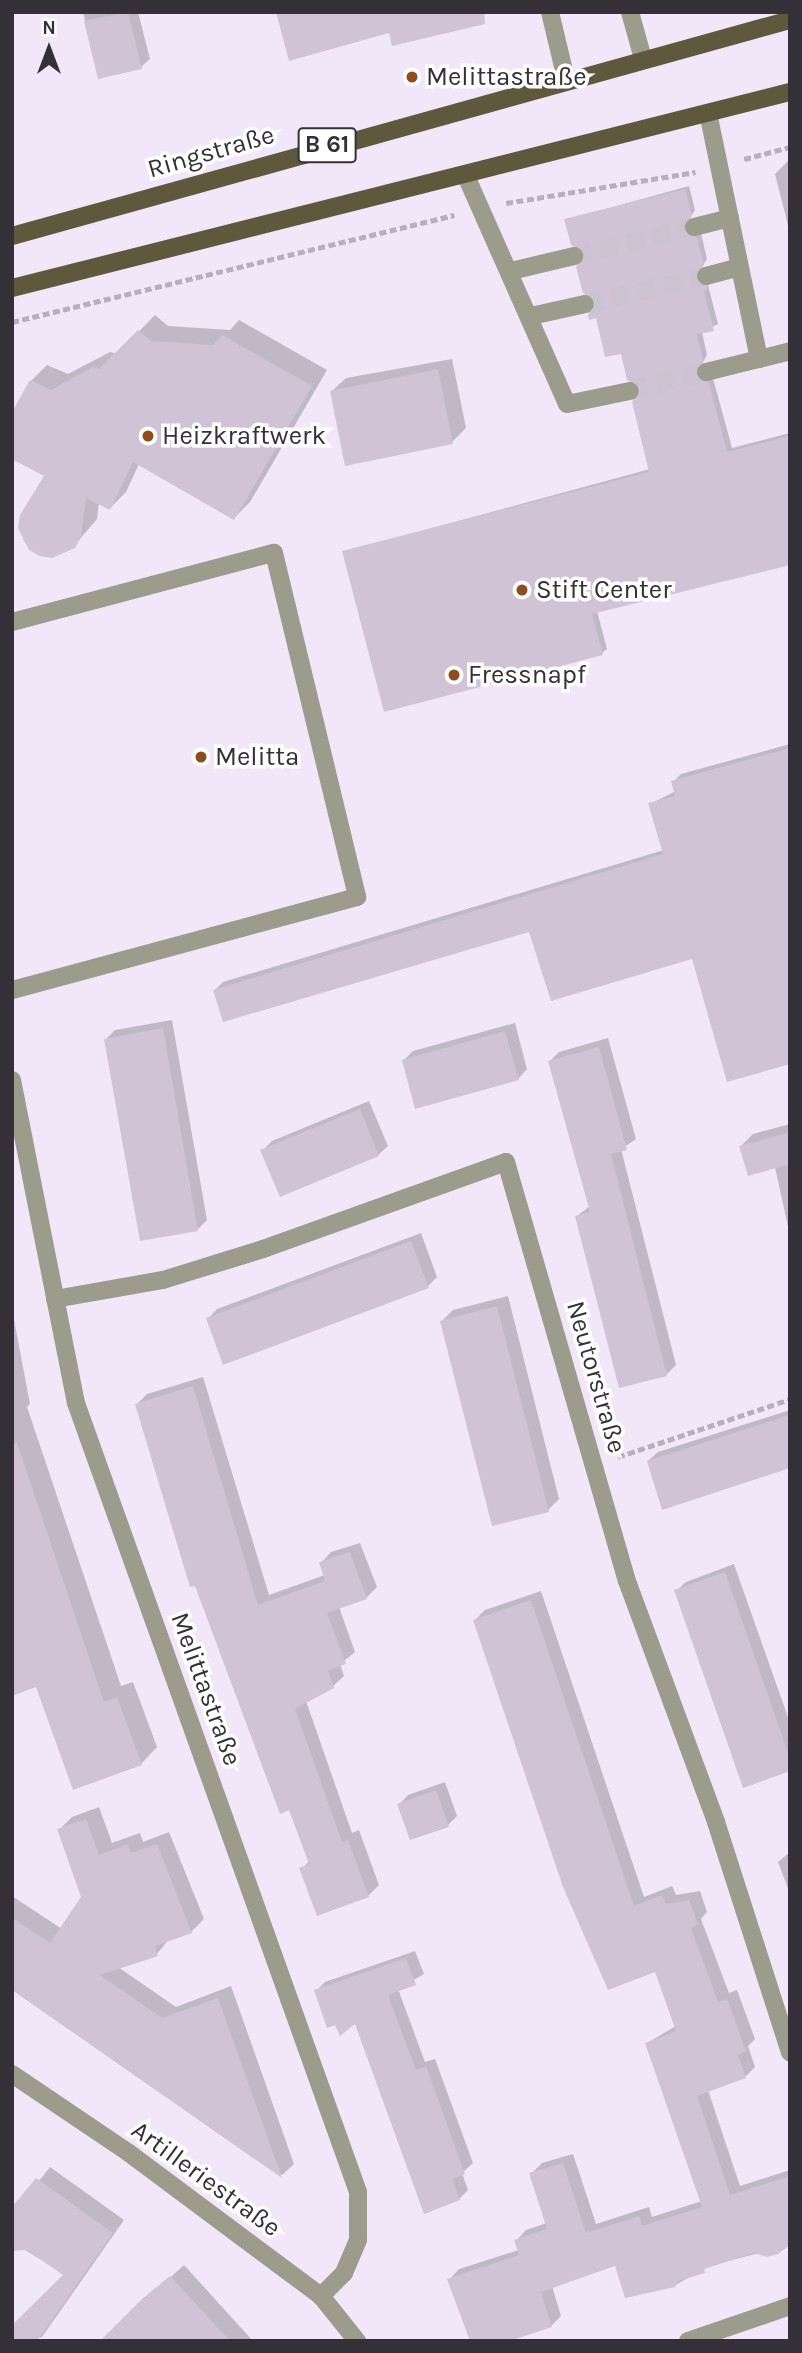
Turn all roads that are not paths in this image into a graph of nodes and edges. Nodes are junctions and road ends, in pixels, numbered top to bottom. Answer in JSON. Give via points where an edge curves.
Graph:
{"nodes":[{"id":1,"x":550,"y":12,"type":"edge"},
{"id":2,"x":630,"y":12,"type":"edge"},
{"id":3,"x":790,"y":20,"type":"edge"},
{"id":4,"x":643,"y":58,"type":"junction"},
{"id":5,"x":566,"y":79,"type":"junction"},
{"id":6,"x":790,"y":92,"type":"edge"},
{"id":7,"x":708,"y":113,"type":"junction"},
{"id":8,"x":466,"y":176,"type":"junction"},
{"id":9,"x":730,"y":218,"type":"junction"},
{"id":10,"x":694,"y":227,"type":"tunnel mouth"},
{"id":11,"x":12,"y":236,"type":"edge"},
{"id":12,"x":573,"y":256,"type":"tunnel mouth"},
{"id":13,"x":739,"y":267,"type":"junction"},
{"id":14,"x":511,"y":271,"type":"junction"},
{"id":15,"x":706,"y":275,"type":"tunnel mouth"},
{"id":16,"x":12,"y":288,"type":"edge"},
{"id":17,"x":585,"y":304,"type":"tunnel mouth"},
{"id":18,"x":531,"y":316,"type":"junction"},
{"id":19,"x":790,"y":351,"type":"edge"},
{"id":20,"x":759,"y":359,"type":"junction"},
{"id":21,"x":706,"y":372,"type":"tunnel mouth"},
{"id":22,"x":630,"y":391,"type":"tunnel mouth"},
{"id":23,"x":12,"y":622,"type":"edge"},
{"id":24,"x":12,"y":990,"type":"edge"},
{"id":25,"x":12,"y":1080,"type":"edge"},
{"id":26,"x":55,"y":1299,"type":"junction"},
{"id":27,"x":790,"y":2052,"type":"edge"},
{"id":28,"x":12,"y":2074,"type":"edge"},
{"id":29,"x":321,"y":2297,"type":"junction"},
{"id":30,"x":790,"y":2306,"type":"edge"},
{"id":31,"x":356,"y":2341,"type":"edge"},
{"id":32,"x":688,"y":2341,"type":"edge"}],
"edges":[{"from":1,"to":5,"type":"street"},
{"from":2,"to":4,"type":"street"},
{"from":3,"to":4,"type":"main road","name":"Ringstraße","number":"B 61"},
{"from":4,"to":5,"type":"main road","name":"Ringstraße","number":"B 61"},
{"from":5,"to":11,"type":"main road","name":"Ringstraße","number":"B 61"},
{"from":6,"to":7,"type":"main road","number":"B 61"},
{"from":7,"to":8,"type":"main road","number":"B 61"},
{"from":7,"to":9,"type":"street"},
{"from":8,"to":14,"type":"street"},
{"from":8,"to":16,"type":"main road","number":"B 61"},
{"from":9,"to":10,"type":"street"},
{"from":9,"to":13,"type":"street"},
{"from":12,"to":14,"type":"street"},
{"from":13,"to":15,"type":"street"},
{"from":13,"to":20,"type":"street"},
{"from":14,"to":18,"type":"street"},
{"from":17,"to":18,"type":"street"},
{"from":18,"to":22,"type":"street","via":[[567,404]]},
{"from":19,"to":20,"type":"street"},
{"from":20,"to":21,"type":"street"},
{"from":23,"to":24,"type":"street","via":[[274,553],[357,897]]},
{"from":25,"to":26,"type":"street","name":"Melittastraße"},
{"from":26,"to":27,"type":"street","name":"Neutorstraße","via":[[163,1280],[263,1250],[506,1162],[627,1581],[716,1822]]},
{"from":26,"to":29,"type":"street","name":"Melittastraße","via":[[76,1403],[358,2192],[358,2240],[344,2273]]},
{"from":28,"to":29,"type":"street","name":"Artilleriestraße","via":[[129,2153]]},
{"from":29,"to":31,"type":"street","name":"Artilleriestraße"},
{"from":30,"to":32,"type":"street"}]}
